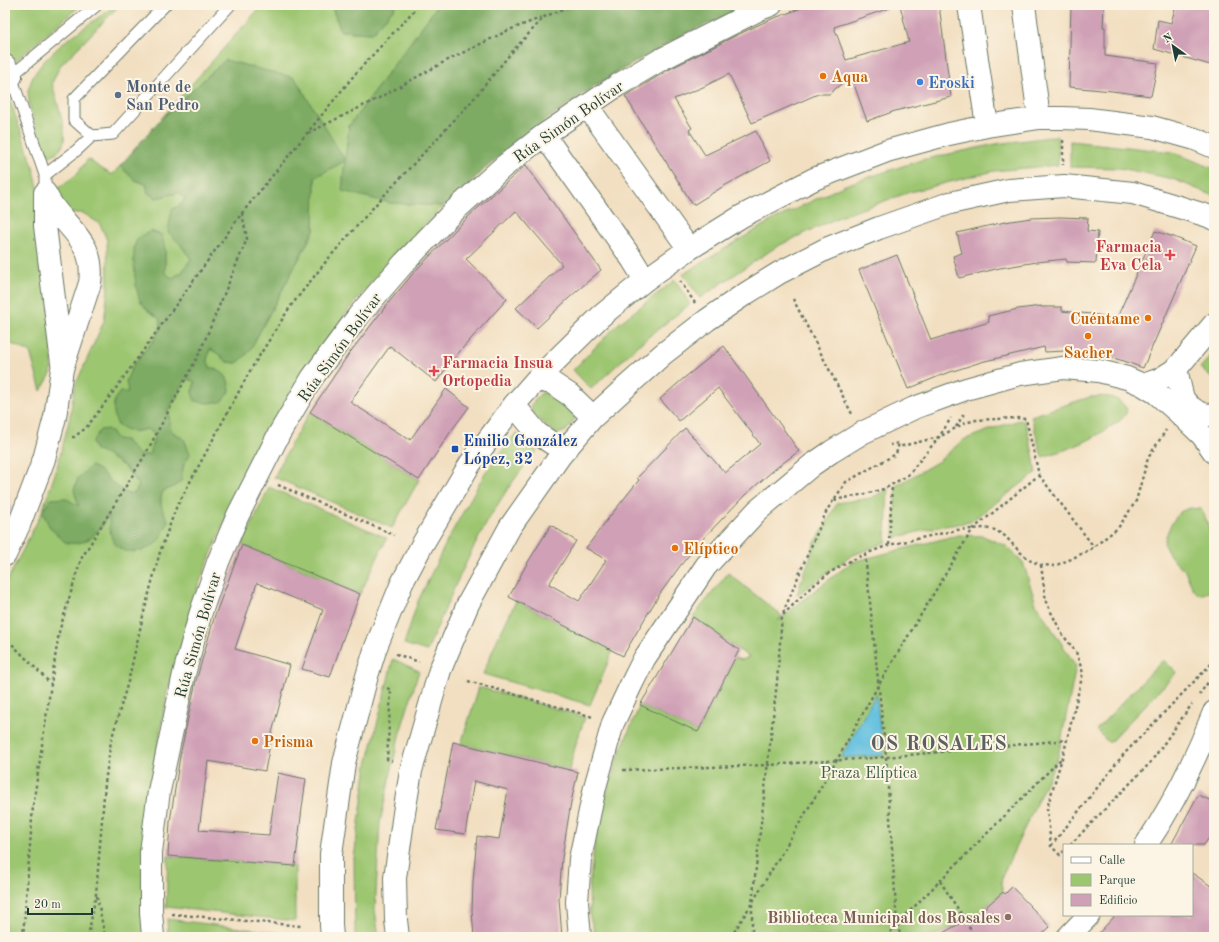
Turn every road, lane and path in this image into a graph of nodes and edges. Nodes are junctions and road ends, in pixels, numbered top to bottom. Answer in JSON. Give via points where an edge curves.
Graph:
{"nodes":[{"id":1,"x":96,"y":5,"type":"edge"},
{"id":2,"x":165,"y":5,"type":"edge"},
{"id":3,"x":230,"y":5,"type":"edge"},
{"id":4,"x":419,"y":5,"type":"edge"},
{"id":5,"x":771,"y":5,"type":"edge"},
{"id":6,"x":969,"y":5,"type":"edge"},
{"id":7,"x":1024,"y":5,"type":"edge"},
{"id":8,"x":544,"y":17,"type":"dead end"},
{"id":9,"x":8,"y":71,"type":"edge"},
{"id":10,"x":587,"y":106,"type":"junction"},
{"id":11,"x":1039,"y":118,"type":"junction"},
{"id":12,"x":987,"y":126,"type":"junction"},
{"id":13,"x":306,"y":134,"type":"junction"},
{"id":14,"x":544,"y":135,"type":"junction"},
{"id":15,"x":92,"y":136,"type":"junction"},
{"id":16,"x":1063,"y":138,"type":"dead end"},
{"id":17,"x":1214,"y":147,"type":"edge"},
{"id":18,"x":1064,"y":172,"type":"dead end"},
{"id":19,"x":45,"y":184,"type":"junction"},
{"id":20,"x":242,"y":213,"type":"junction"},
{"id":21,"x":1214,"y":219,"type":"edge"},
{"id":22,"x":689,"y":249,"type":"junction"},
{"id":23,"x":677,"y":276,"type":"dead end"},
{"id":24,"x":645,"y":280,"type":"junction"},
{"id":25,"x":794,"y":299,"type":"dead end"},
{"id":26,"x":698,"y":307,"type":"dead end"},
{"id":27,"x":1214,"y":324,"type":"edge"},
{"id":28,"x":62,"y":368,"type":"junction"},
{"id":29,"x":1176,"y":369,"type":"junction"},
{"id":30,"x":536,"y":380,"type":"junction"},
{"id":31,"x":1143,"y":385,"type":"junction"},
{"id":32,"x":514,"y":406,"type":"junction"},
{"id":33,"x":852,"y":414,"type":"dead end"},
{"id":34,"x":1214,"y":415,"type":"edge"},
{"id":35,"x":593,"y":417,"type":"junction"},
{"id":36,"x":952,"y":418,"type":"dead end"},
{"id":37,"x":1167,"y":429,"type":"dead end"},
{"id":38,"x":50,"y":436,"type":"junction"},
{"id":39,"x":939,"y":437,"type":"junction"},
{"id":40,"x":886,"y":446,"type":"dead end"},
{"id":41,"x":568,"y":447,"type":"junction"},
{"id":42,"x":898,"y":447,"type":"junction"},
{"id":43,"x":1214,"y":452,"type":"edge"},
{"id":44,"x":1038,"y":475,"type":"junction"},
{"id":45,"x":276,"y":484,"type":"dead end"},
{"id":46,"x":892,"y":484,"type":"junction"},
{"id":47,"x":834,"y":500,"type":"junction"},
{"id":48,"x":973,"y":529,"type":"junction"},
{"id":49,"x":394,"y":535,"type":"dead end"},
{"id":50,"x":889,"y":545,"type":"junction"},
{"id":51,"x":1094,"y":547,"type":"junction"},
{"id":52,"x":865,"y":554,"type":"junction"},
{"id":53,"x":5,"y":555,"type":"edge"},
{"id":54,"x":1041,"y":565,"type":"junction"},
{"id":55,"x":782,"y":616,"type":"junction"},
{"id":56,"x":5,"y":635,"type":"edge"},
{"id":57,"x":392,"y":652,"type":"dead end"},
{"id":58,"x":1214,"y":661,"type":"edge"},
{"id":59,"x":426,"y":665,"type":"dead end"},
{"id":60,"x":1214,"y":677,"type":"edge"},
{"id":61,"x":468,"y":680,"type":"dead end"},
{"id":62,"x":51,"y":684,"type":"junction"},
{"id":63,"x":878,"y":686,"type":"junction"},
{"id":64,"x":386,"y":688,"type":"dead end"},
{"id":65,"x":1198,"y":696,"type":"dead end"},
{"id":66,"x":1194,"y":702,"type":"dead end"},
{"id":67,"x":1214,"y":712,"type":"edge"},
{"id":68,"x":600,"y":719,"type":"dead end"},
{"id":69,"x":1067,"y":740,"type":"junction"},
{"id":70,"x":886,"y":757,"type":"junction"},
{"id":71,"x":1062,"y":757,"type":"junction"},
{"id":72,"x":837,"y":760,"type":"junction"},
{"id":73,"x":397,"y":764,"type":"dead end"},
{"id":74,"x":768,"y":765,"type":"junction"},
{"id":75,"x":618,"y":770,"type":"dead end"},
{"id":76,"x":1071,"y":844,"type":"edge"},
{"id":77,"x":1147,"y":844,"type":"edge"},
{"id":78,"x":1051,"y":846,"type":"junction"},
{"id":79,"x":1063,"y":852,"type":"edge"},
{"id":80,"x":940,"y":881,"type":"junction"},
{"id":81,"x":96,"y":894,"type":"dead end"},
{"id":82,"x":752,"y":903,"type":"junction"},
{"id":83,"x":171,"y":914,"type":"dead end"},
{"id":84,"x":1088,"y":916,"type":"edge"},
{"id":85,"x":897,"y":924,"type":"junction"},
{"id":86,"x":301,"y":926,"type":"dead end"},
{"id":87,"x":23,"y":937,"type":"edge"},
{"id":88,"x":105,"y":937,"type":"edge"},
{"id":89,"x":153,"y":937,"type":"edge"},
{"id":90,"x":332,"y":937,"type":"edge"},
{"id":91,"x":398,"y":937,"type":"edge"},
{"id":92,"x":580,"y":937,"type":"edge"},
{"id":93,"x":731,"y":937,"type":"edge"},
{"id":94,"x":752,"y":937,"type":"edge"},
{"id":95,"x":886,"y":937,"type":"edge"},
{"id":96,"x":901,"y":937,"type":"edge"},
{"id":97,"x":974,"y":937,"type":"edge"},
{"id":98,"x":1068,"y":937,"type":"edge"}],
"edges":[{"from":1,"to":9,"type":"lane"},
{"from":2,"to":15,"type":"lane","via":[[74,99],[74,120]]},
{"from":3,"to":15,"type":"lane","via":[[113,134]]},
{"from":4,"to":13,"type":"path"},
{"from":5,"to":10,"type":"street","name":"Rúa Simón Bolívar","via":[[660,60]]},
{"from":6,"to":12,"type":"street"},
{"from":7,"to":11,"type":"street"},
{"from":8,"to":13,"type":"path","via":[[444,62]]},
{"from":9,"to":19,"type":"lane"},
{"from":10,"to":14,"type":"street","name":"Rúa Simón Bolívar"},
{"from":10,"to":22,"type":"street"},
{"from":11,"to":12,"type":"street"},
{"from":11,"to":17,"type":"street","via":[[1089,119],[1152,127]]},
{"from":12,"to":22,"type":"street","via":[[887,151],[814,179],[742,216]]},
{"from":13,"to":20,"type":"path"},
{"from":14,"to":24,"type":"street"},
{"from":14,"to":89,"type":"street","name":"Rúa Simón Bolívar","via":[[503,167],[452,213],[359,315],[312,378],[279,434],[238,515],[218,562],[200,615],[170,737],[151,852]]},
{"from":15,"to":19,"type":"lane"},
{"from":16,"to":18,"type":"path"},
{"from":19,"to":28,"type":"street","via":[[45,226]]},
{"from":19,"to":28,"type":"street","via":[[55,209],[79,236],[86,249],[92,271]]},
{"from":20,"to":38,"type":"path","via":[[86,428],[74,437],[62,439]]},
{"from":20,"to":62,"type":"path","via":[[247,239],[200,352],[145,455],[81,559],[59,632]]},
{"from":21,"to":35,"type":"street","via":[[1133,193],[1064,186],[1009,190],[950,203],[826,249],[772,277],[707,320],[663,354]]},
{"from":22,"to":24,"type":"street"},
{"from":23,"to":26,"type":"path"},
{"from":24,"to":30,"type":"street","via":[[601,316]]},
{"from":25,"to":33,"type":"path"},
{"from":27,"to":29,"type":"street"},
{"from":28,"to":38,"type":"street"},
{"from":29,"to":31,"type":"street","via":[[1160,379]]},
{"from":29,"to":34,"type":"street","via":[[1184,400],[1206,416]]},
{"from":30,"to":32,"type":"street"},
{"from":30,"to":35,"type":"street","via":[[552,383],[570,395]]},
{"from":31,"to":43,"type":"street","via":[[1156,393],[1202,434]]},
{"from":31,"to":92,"type":"street","via":[[1099,371],[1063,368],[1020,374],[966,389],[914,408],[862,433],[812,465],[757,511],[706,566],[667,623],[644,659],[613,723],[594,787],[580,859],[576,902]]},
{"from":32,"to":41,"type":"street","via":[[537,433],[554,444]]},
{"from":32,"to":90,"type":"street","via":[[470,464],[422,545],[402,583],[376,647],[344,763],[331,854]]},
{"from":35,"to":41,"type":"street"},
{"from":36,"to":39,"type":"path"},
{"from":37,"to":51,"type":"path","via":[[1148,458],[1136,500],[1118,528]]},
{"from":38,"to":53,"type":"street","via":[[44,460]]},
{"from":39,"to":42,"type":"path"},
{"from":39,"to":44,"type":"path","via":[[976,420],[1026,419]]},
{"from":39,"to":46,"type":"path","via":[[908,475]]},
{"from":40,"to":42,"type":"path","via":[[898,443]]},
{"from":41,"to":91,"type":"street","via":[[510,526],[468,604],[440,670],[411,771],[404,812],[395,878]]},
{"from":42,"to":47,"type":"path","via":[[896,454],[846,482]]},
{"from":44,"to":48,"type":"path"},
{"from":44,"to":51,"type":"path"},
{"from":45,"to":49,"type":"path"},
{"from":46,"to":47,"type":"path","via":[[865,494]]},
{"from":46,"to":50,"type":"path"},
{"from":47,"to":55,"type":"path","via":[[824,517]]},
{"from":48,"to":50,"type":"path","via":[[957,530]]},
{"from":48,"to":54,"type":"path","via":[[995,530],[1031,561]]},
{"from":48,"to":63,"type":"path"},
{"from":50,"to":52,"type":"path"},
{"from":51,"to":54,"type":"path","via":[[1054,566]]},
{"from":52,"to":55,"type":"path","via":[[829,573]]},
{"from":52,"to":63,"type":"path"},
{"from":54,"to":69,"type":"path","via":[[1046,602],[1062,634],[1076,652],[1083,673]]},
{"from":55,"to":74,"type":"path","via":[[778,682]]},
{"from":56,"to":62,"type":"path"},
{"from":57,"to":59,"type":"path"},
{"from":58,"to":78,"type":"path","via":[[1124,754]]},
{"from":60,"to":65,"type":"path"},
{"from":61,"to":68,"type":"path"},
{"from":62,"to":87,"type":"path","via":[[33,806]]},
{"from":63,"to":70,"type":"path"},
{"from":63,"to":72,"type":"path"},
{"from":64,"to":73,"type":"path","via":[[391,690],[387,759]]},
{"from":66,"to":76,"type":"path","via":[[1150,763]]},
{"from":67,"to":77,"type":"street","via":[[1185,779]]},
{"from":69,"to":70,"type":"path"},
{"from":69,"to":71,"type":"path"},
{"from":70,"to":72,"type":"path"},
{"from":70,"to":85,"type":"path"},
{"from":71,"to":78,"type":"path","via":[[1047,808]]},
{"from":71,"to":80,"type":"path"},
{"from":72,"to":74,"type":"path"},
{"from":72,"to":82,"type":"path"},
{"from":74,"to":75,"type":"path"},
{"from":74,"to":82,"type":"path"},
{"from":78,"to":79,"type":"path","via":[[1060,855]]},
{"from":80,"to":85,"type":"path"},
{"from":80,"to":97,"type":"path"},
{"from":81,"to":88,"type":"path"},
{"from":82,"to":93,"type":"path"},
{"from":82,"to":94,"type":"path"},
{"from":83,"to":86,"type":"path"},
{"from":84,"to":98,"type":"street"},
{"from":85,"to":95,"type":"path"},
{"from":85,"to":96,"type":"path"}]}
